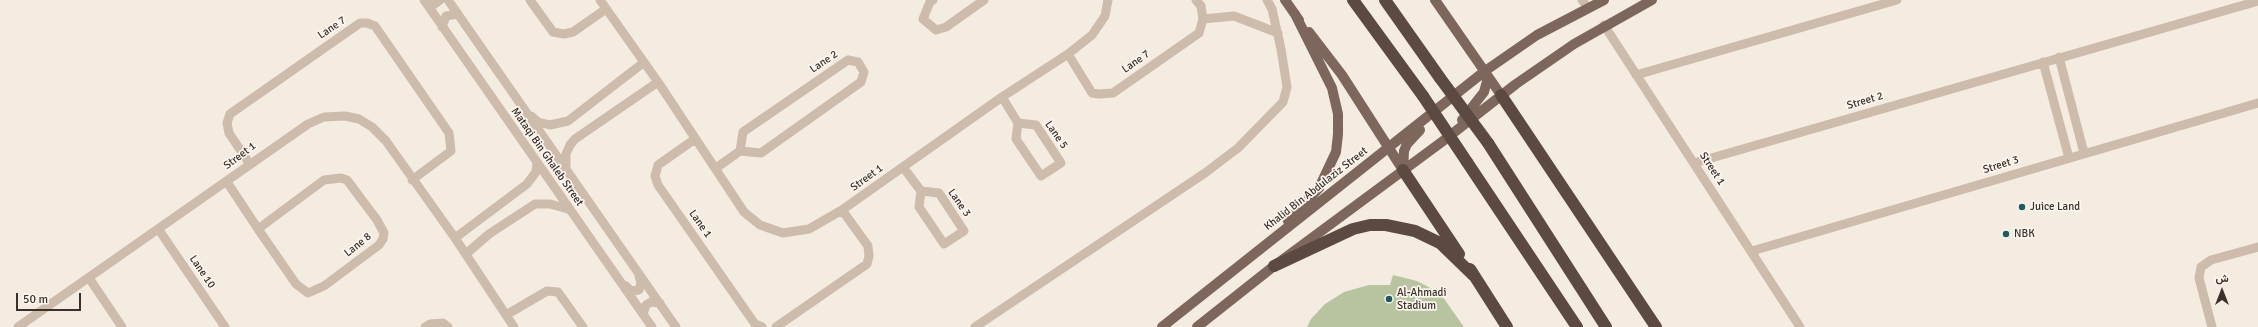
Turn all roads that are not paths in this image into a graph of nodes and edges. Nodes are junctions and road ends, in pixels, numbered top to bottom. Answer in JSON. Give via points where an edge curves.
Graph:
{"nodes":[{"id":1,"x":440,"y":0,"type":"edge"},
{"id":2,"x":448,"y":0,"type":"edge"},
{"id":3,"x":530,"y":0,"type":"edge"},
{"id":4,"x":600,"y":0,"type":"edge"},
{"id":5,"x":932,"y":0,"type":"edge"},
{"id":6,"x":984,"y":0,"type":"edge"},
{"id":7,"x":1108,"y":0,"type":"edge"},
{"id":8,"x":1196,"y":0,"type":"edge"},
{"id":9,"x":1266,"y":0,"type":"edge"},
{"id":10,"x":1285,"y":0,"type":"edge"},
{"id":11,"x":1353,"y":0,"type":"edge"},
{"id":12,"x":1385,"y":0,"type":"edge"},
{"id":13,"x":1435,"y":0,"type":"edge"},
{"id":14,"x":1604,"y":0,"type":"edge"},
{"id":15,"x":1652,"y":0,"type":"edge"},
{"id":16,"x":1897,"y":0,"type":"edge"},
{"id":17,"x":2258,"y":1,"type":"edge"},
{"id":18,"x":425,"y":2,"type":"edge"},
{"id":19,"x":1585,"y":4,"type":"edge"},
{"id":20,"x":606,"y":9,"type":"junction"},
{"id":21,"x":458,"y":14,"type":"junction"},
{"id":22,"x":1295,"y":14,"type":"junction"},
{"id":23,"x":1203,"y":19,"type":"junction"},
{"id":24,"x":1604,"y":25,"type":"junction"},
{"id":25,"x":442,"y":27,"type":"junction"},
{"id":26,"x":1278,"y":33,"type":"junction"},
{"id":27,"x":1068,"y":54,"type":"junction"},
{"id":28,"x":2059,"y":57,"type":"junction"},
{"id":29,"x":2043,"y":62,"type":"junction"},
{"id":30,"x":643,"y":63,"type":"junction"},
{"id":31,"x":1485,"y":71,"type":"junction"},
{"id":32,"x":1636,"y":75,"type":"junction"},
{"id":33,"x":658,"y":82,"type":"junction"},
{"id":34,"x":1461,"y":91,"type":"junction"},
{"id":35,"x":1501,"y":95,"type":"junction"},
{"id":36,"x":1002,"y":97,"type":"junction"},
{"id":37,"x":2258,"y":103,"type":"edge"},
{"id":38,"x":528,"y":113,"type":"junction"},
{"id":39,"x":1018,"y":123,"type":"junction"},
{"id":40,"x":695,"y":140,"type":"junction"},
{"id":41,"x":1443,"y":141,"type":"junction"},
{"id":42,"x":1389,"y":148,"type":"junction"},
{"id":43,"x":740,"y":151,"type":"junction"},
{"id":44,"x":2084,"y":153,"type":"junction"},
{"id":45,"x":2069,"y":158,"type":"junction"},
{"id":46,"x":249,"y":163,"type":"junction"},
{"id":47,"x":537,"y":163,"type":"junction"},
{"id":48,"x":1694,"y":163,"type":"junction"},
{"id":49,"x":903,"y":167,"type":"junction"},
{"id":50,"x":716,"y":168,"type":"junction"},
{"id":51,"x":1403,"y":170,"type":"junction"},
{"id":52,"x":566,"y":171,"type":"junction"},
{"id":53,"x":412,"y":180,"type":"junction"},
{"id":54,"x":227,"y":182,"type":"junction"},
{"id":55,"x":921,"y":191,"type":"junction"},
{"id":56,"x":568,"y":208,"type":"junction"},
{"id":57,"x":842,"y":210,"type":"junction"},
{"id":58,"x":258,"y":229,"type":"junction"},
{"id":59,"x":159,"y":230,"type":"junction"},
{"id":60,"x":455,"y":238,"type":"junction"},
{"id":61,"x":1264,"y":246,"type":"junction"},
{"id":62,"x":2258,"y":248,"type":"edge"},
{"id":63,"x":1752,"y":251,"type":"junction"},
{"id":64,"x":466,"y":254,"type":"junction"},
{"id":65,"x":1274,"y":266,"type":"junction"},
{"id":66,"x":638,"y":271,"type":"junction"},
{"id":67,"x":1474,"y":276,"type":"junction"},
{"id":68,"x":89,"y":278,"type":"junction"},
{"id":69,"x":622,"y":282,"type":"junction"},
{"id":70,"x":660,"y":303,"type":"junction"},
{"id":71,"x":643,"y":314,"type":"junction"},
{"id":72,"x":506,"y":315,"type":"junction"},
{"id":73,"x":18,"y":327,"type":"edge"},
{"id":74,"x":122,"y":327,"type":"edge"},
{"id":75,"x":225,"y":327,"type":"edge"},
{"id":76,"x":425,"y":327,"type":"edge"},
{"id":77,"x":448,"y":327,"type":"edge"},
{"id":78,"x":514,"y":327,"type":"edge"},
{"id":79,"x":583,"y":327,"type":"edge"},
{"id":80,"x":652,"y":327,"type":"edge"},
{"id":81,"x":676,"y":327,"type":"edge"},
{"id":82,"x":762,"y":327,"type":"edge"},
{"id":83,"x":776,"y":327,"type":"edge"},
{"id":84,"x":975,"y":327,"type":"edge"},
{"id":85,"x":1162,"y":327,"type":"edge"},
{"id":86,"x":1197,"y":327,"type":"edge"},
{"id":87,"x":1507,"y":327,"type":"edge"},
{"id":88,"x":1577,"y":327,"type":"edge"},
{"id":89,"x":1606,"y":327,"type":"edge"},
{"id":90,"x":1656,"y":327,"type":"edge"},
{"id":91,"x":1800,"y":327,"type":"edge"},
{"id":92,"x":2212,"y":327,"type":"edge"}],
"edges":[{"from":1,"to":18,"type":"street","via":[[433,5]]},
{"from":2,"to":21,"type":"street","name":"Mataqi Bin Ghaleb Street"},
{"from":3,"to":20,"type":"street","via":[[553,32],[564,34],[573,32]]},
{"from":4,"to":20,"type":"street","name":"Street 1"},
{"from":5,"to":6,"type":"street","via":[[923,19],[936,30],[946,27]]},
{"from":7,"to":27,"type":"street","name":"Street 1","via":[[1105,16],[1092,35]]},
{"from":8,"to":23,"type":"street","via":[[1201,6]]},
{"from":9,"to":26,"type":"street","via":[[1272,9]]},
{"from":10,"to":22,"type":"main road"},
{"from":11,"to":88,"type":"highway","bridge":true,"via":[[1423,96]]},
{"from":12,"to":89,"type":"highway","bridge":true,"via":[[1488,143]]},
{"from":13,"to":31,"type":"main road"},
{"from":14,"to":19,"type":"main road","name":"Khalid Bin Abdulaziz Street"},
{"from":15,"to":24,"type":"main road"},
{"from":16,"to":32,"type":"street"},
{"from":17,"to":28,"type":"street","name":"Street 2"},
{"from":18,"to":25,"type":"street","name":"Mataqi Bin Ghaleb Street"},
{"from":19,"to":31,"type":"main road","name":"Khalid Bin Abdulaziz Street"},
{"from":20,"to":30,"type":"street","name":"Street 1"},
{"from":21,"to":25,"type":"street","via":[[446,16]]},
{"from":21,"to":38,"type":"street","name":"Mataqi Bin Ghaleb Street"},
{"from":22,"to":42,"type":"main road","via":[[1342,75]]},
{"from":22,"to":61,"type":"main road","via":[[1332,88],[1338,114],[1336,152],[1319,188]]},
{"from":23,"to":26,"type":"street","via":[[1234,16]]},
{"from":23,"to":27,"type":"street","name":"Lane 7","via":[[1199,33],[1113,93],[1092,93]]},
{"from":24,"to":32,"type":"street","name":"Street 1"},
{"from":24,"to":35,"type":"main road"},
{"from":25,"to":47,"type":"street","name":"Mataqi Bin Ghaleb Street"},
{"from":26,"to":84,"type":"street","via":[[1287,87],[1283,102],[1238,148]]},
{"from":27,"to":36,"type":"street","name":"Street 1"},
{"from":28,"to":29,"type":"street","name":"Street 2"},
{"from":28,"to":44,"type":"street"},
{"from":29,"to":45,"type":"street"},
{"from":29,"to":48,"type":"street","name":"Street 2"},
{"from":30,"to":33,"type":"street","name":"Street 1"},
{"from":30,"to":38,"type":"street","via":[[568,120],[550,125],[538,122]]},
{"from":31,"to":34,"type":"main road","name":"Khalid Bin Abdulaziz Street"},
{"from":31,"to":35,"type":"main road"},
{"from":31,"to":41,"type":"main road","via":[[1487,81],[1482,96]]},
{"from":32,"to":48,"type":"street","name":"Street 1"},
{"from":33,"to":40,"type":"street","name":"Street 1"},
{"from":33,"to":52,"type":"street","via":[[576,139],[566,154]]},
{"from":34,"to":42,"type":"main road","name":"Khalid Bin Abdulaziz Street"},
{"from":34,"to":51,"type":"main road","via":[[1409,141],[1404,151]]},
{"from":35,"to":41,"type":"main road"},
{"from":35,"to":90,"type":"highway"},
{"from":36,"to":39,"type":"street"},
{"from":36,"to":49,"type":"street","name":"Street 1"},
{"from":37,"to":44,"type":"street","name":"Street 3"},
{"from":38,"to":52,"type":"street","name":"Mataqi Bin Ghaleb Street"},
{"from":39,"to":39,"type":"street","name":"Lane 5","via":[[1016,139],[1041,176],[1061,163],[1036,125]]},
{"from":40,"to":50,"type":"street","name":"Street 1"},
{"from":40,"to":82,"type":"street","name":"Lane 1","via":[[658,165],[655,176],[658,185],[754,324]]},
{"from":41,"to":51,"type":"main road"},
{"from":42,"to":51,"type":"main road"},
{"from":42,"to":61,"type":"main road","name":"Khalid Bin Abdulaziz Street"},
{"from":43,"to":43,"type":"street","name":"Lane 2","via":[[761,153],[861,82],[864,72],[858,62],[848,60],[743,132]]},
{"from":43,"to":50,"type":"street"},
{"from":44,"to":45,"type":"street","name":"Street 3"},
{"from":45,"to":63,"type":"street","name":"Street 3"},
{"from":46,"to":53,"type":"street","name":"Street 1","via":[[308,124],[324,117],[345,116],[359,119],[372,127],[386,141]]},
{"from":46,"to":53,"type":"street","name":"Lane 7","via":[[229,134],[227,123],[230,114],[360,23],[367,22],[375,26],[449,133],[451,151]]},
{"from":46,"to":54,"type":"street","name":"Street 1"},
{"from":47,"to":56,"type":"street","name":"Mataqi Bin Ghaleb Street"},
{"from":47,"to":60,"type":"street","via":[[536,172],[527,184]]},
{"from":48,"to":63,"type":"street","name":"Street 1"},
{"from":49,"to":55,"type":"street"},
{"from":49,"to":57,"type":"street","name":"Street 1"},
{"from":50,"to":57,"type":"street","name":"Street 1","via":[[744,212],[760,225],[783,233],[809,230]]},
{"from":51,"to":65,"type":"main road"},
{"from":51,"to":67,"type":"highway"},
{"from":52,"to":66,"type":"street","name":"Mataqi Bin Ghaleb Street"},
{"from":53,"to":60,"type":"street","name":"Street 1"},
{"from":54,"to":58,"type":"street","name":"Lane 8"},
{"from":54,"to":59,"type":"street","name":"Street 1"},
{"from":55,"to":55,"type":"street","name":"Lane 3","via":[[919,207],[944,244],[964,231],[939,193]]},
{"from":56,"to":64,"type":"street","via":[[535,204],[489,234]]},
{"from":56,"to":69,"type":"street","name":"Mataqi Bin Ghaleb Street"},
{"from":57,"to":83,"type":"street","via":[[868,246],[870,256],[867,264]]},
{"from":58,"to":58,"type":"street","name":"Lane 8","via":[[296,284],[308,293],[324,286],[379,245],[384,233],[347,180],[341,178],[324,180]]},
{"from":59,"to":68,"type":"street","name":"Street 1"},
{"from":59,"to":75,"type":"street","name":"Lane 10"},
{"from":60,"to":64,"type":"street","name":"Street 1"},
{"from":61,"to":85,"type":"main road","name":"Khalid Bin Abdulaziz Street"},
{"from":62,"to":92,"type":"street","via":[[2211,260],[2201,267],[2199,278]]},
{"from":63,"to":91,"type":"street","name":"Street 1"},
{"from":64,"to":72,"type":"street","name":"Street 1"},
{"from":65,"to":67,"type":"highway","via":[[1353,229],[1386,225],[1415,231],[1440,243]]},
{"from":65,"to":86,"type":"main road"},
{"from":66,"to":69,"type":"street","via":[[641,283],[639,290],[632,291]]},
{"from":66,"to":70,"type":"street","name":"Mataqi Bin Ghaleb Street"},
{"from":67,"to":87,"type":"highway"},
{"from":68,"to":73,"type":"street","name":"Street 1"},
{"from":68,"to":74,"type":"street"},
{"from":69,"to":71,"type":"street","name":"Mataqi Bin Ghaleb Street"},
{"from":70,"to":71,"type":"street","via":[[651,302],[646,305]]},
{"from":70,"to":81,"type":"street","name":"Mataqi Bin Ghaleb Street"},
{"from":71,"to":80,"type":"street","name":"Mataqi Bin Ghaleb Street"},
{"from":72,"to":78,"type":"street","name":"Street 1"},
{"from":72,"to":79,"type":"street","via":[[547,291],[558,292]]},
{"from":76,"to":77,"type":"street","via":[[443,323]]}]}
